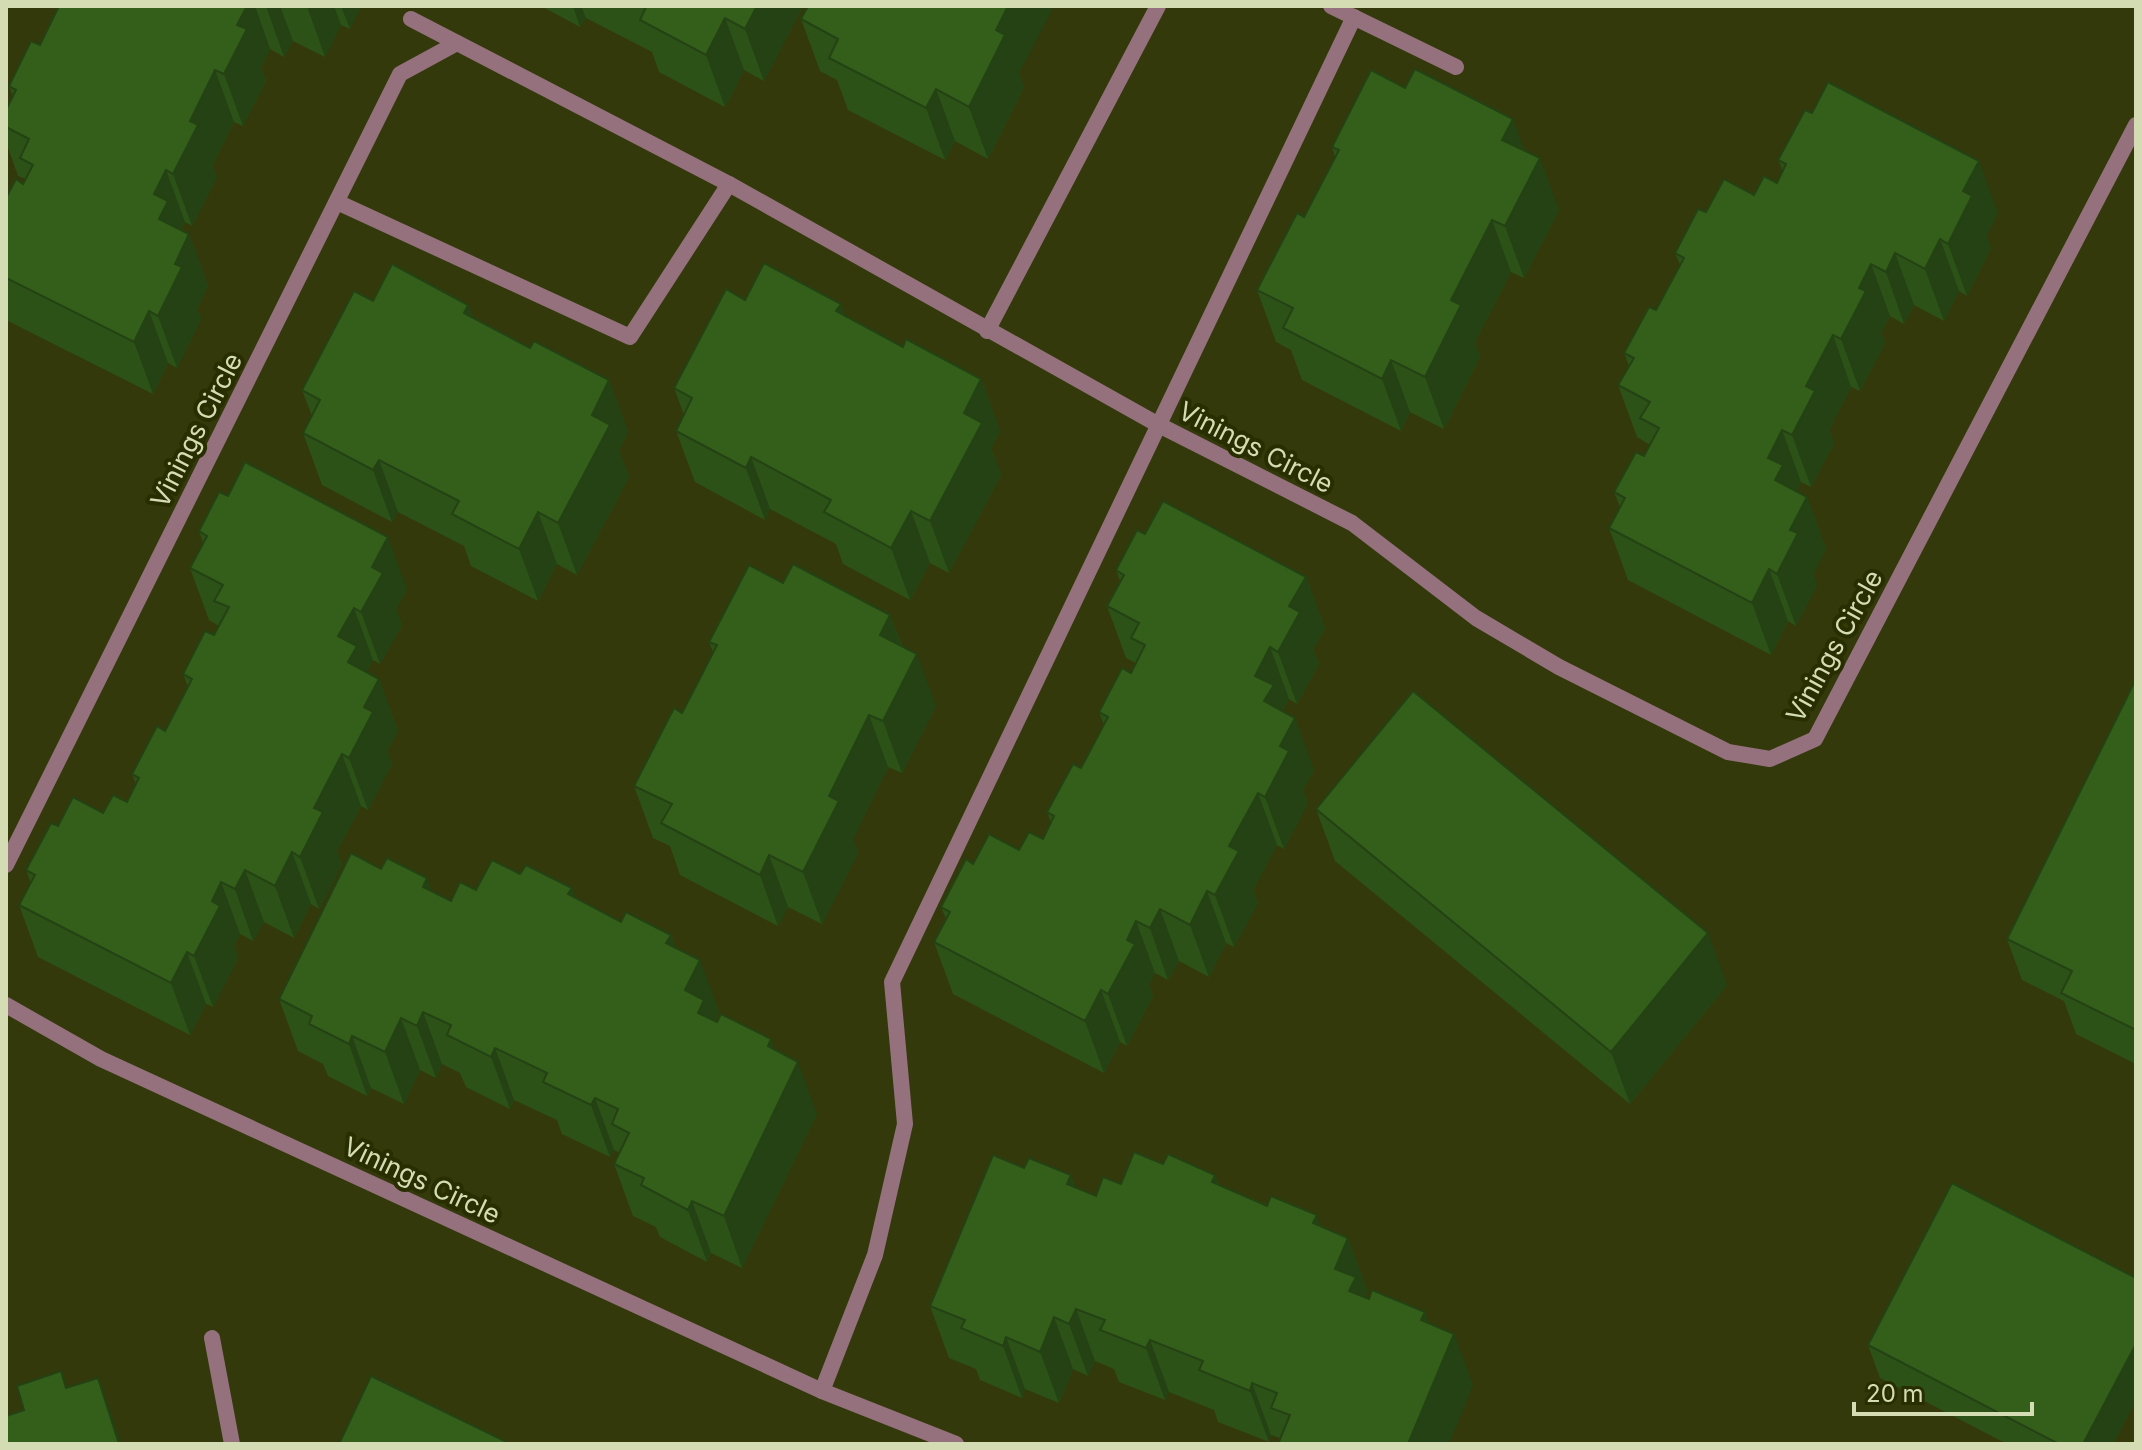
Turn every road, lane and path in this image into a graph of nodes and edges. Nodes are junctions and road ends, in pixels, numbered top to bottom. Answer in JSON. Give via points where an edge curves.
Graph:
{"nodes":[{"id":1,"x":1158,"y":6,"type":"edge"},
{"id":2,"x":1331,"y":6,"type":"edge"},
{"id":3,"x":1354,"y":17,"type":"junction"},
{"id":4,"x":411,"y":19,"type":"dead end"},
{"id":5,"x":457,"y":43,"type":"junction"},
{"id":6,"x":1456,"y":67,"type":"dead end"},
{"id":7,"x":2136,"y":125,"type":"edge"},
{"id":8,"x":729,"y":184,"type":"junction"},
{"id":9,"x":337,"y":202,"type":"junction"},
{"id":10,"x":987,"y":331,"type":"junction"},
{"id":11,"x":1157,"y":424,"type":"junction"},
{"id":12,"x":6,"y":865,"type":"edge"},
{"id":13,"x":6,"y":1005,"type":"edge"},
{"id":14,"x":212,"y":1338,"type":"dead end"},
{"id":15,"x":822,"y":1391,"type":"junction"},
{"id":16,"x":232,"y":1444,"type":"edge"},
{"id":17,"x":956,"y":1444,"type":"edge"}],
"edges":[{"from":1,"to":10,"type":"street"},
{"from":2,"to":3,"type":"street"},
{"from":3,"to":6,"type":"street"},
{"from":3,"to":11,"type":"street","name":"Vinings Circle"},
{"from":4,"to":5,"type":"street","name":"Vinings Circle"},
{"from":5,"to":8,"type":"street","name":"Vinings Circle"},
{"from":5,"to":9,"type":"street","name":"Vinings Circle","via":[[400,74]]},
{"from":7,"to":11,"type":"street","name":"Vinings Circle","via":[[1815,739],[1770,759],[1728,752],[1559,667],[1476,618],[1352,523]]},
{"from":8,"to":9,"type":"street","via":[[630,337]]},
{"from":8,"to":10,"type":"street","name":"Vinings Circle"},
{"from":9,"to":12,"type":"street","name":"Vinings Circle"},
{"from":10,"to":11,"type":"street","name":"Vinings Circle"},
{"from":11,"to":15,"type":"street","name":"Vinings Circle","via":[[892,982],[905,1124],[875,1255]]},
{"from":13,"to":15,"type":"street","name":"Vinings Circle","via":[[101,1059]]},
{"from":14,"to":16,"type":"street"},
{"from":15,"to":17,"type":"street","name":"Vinings Circle"}]}
